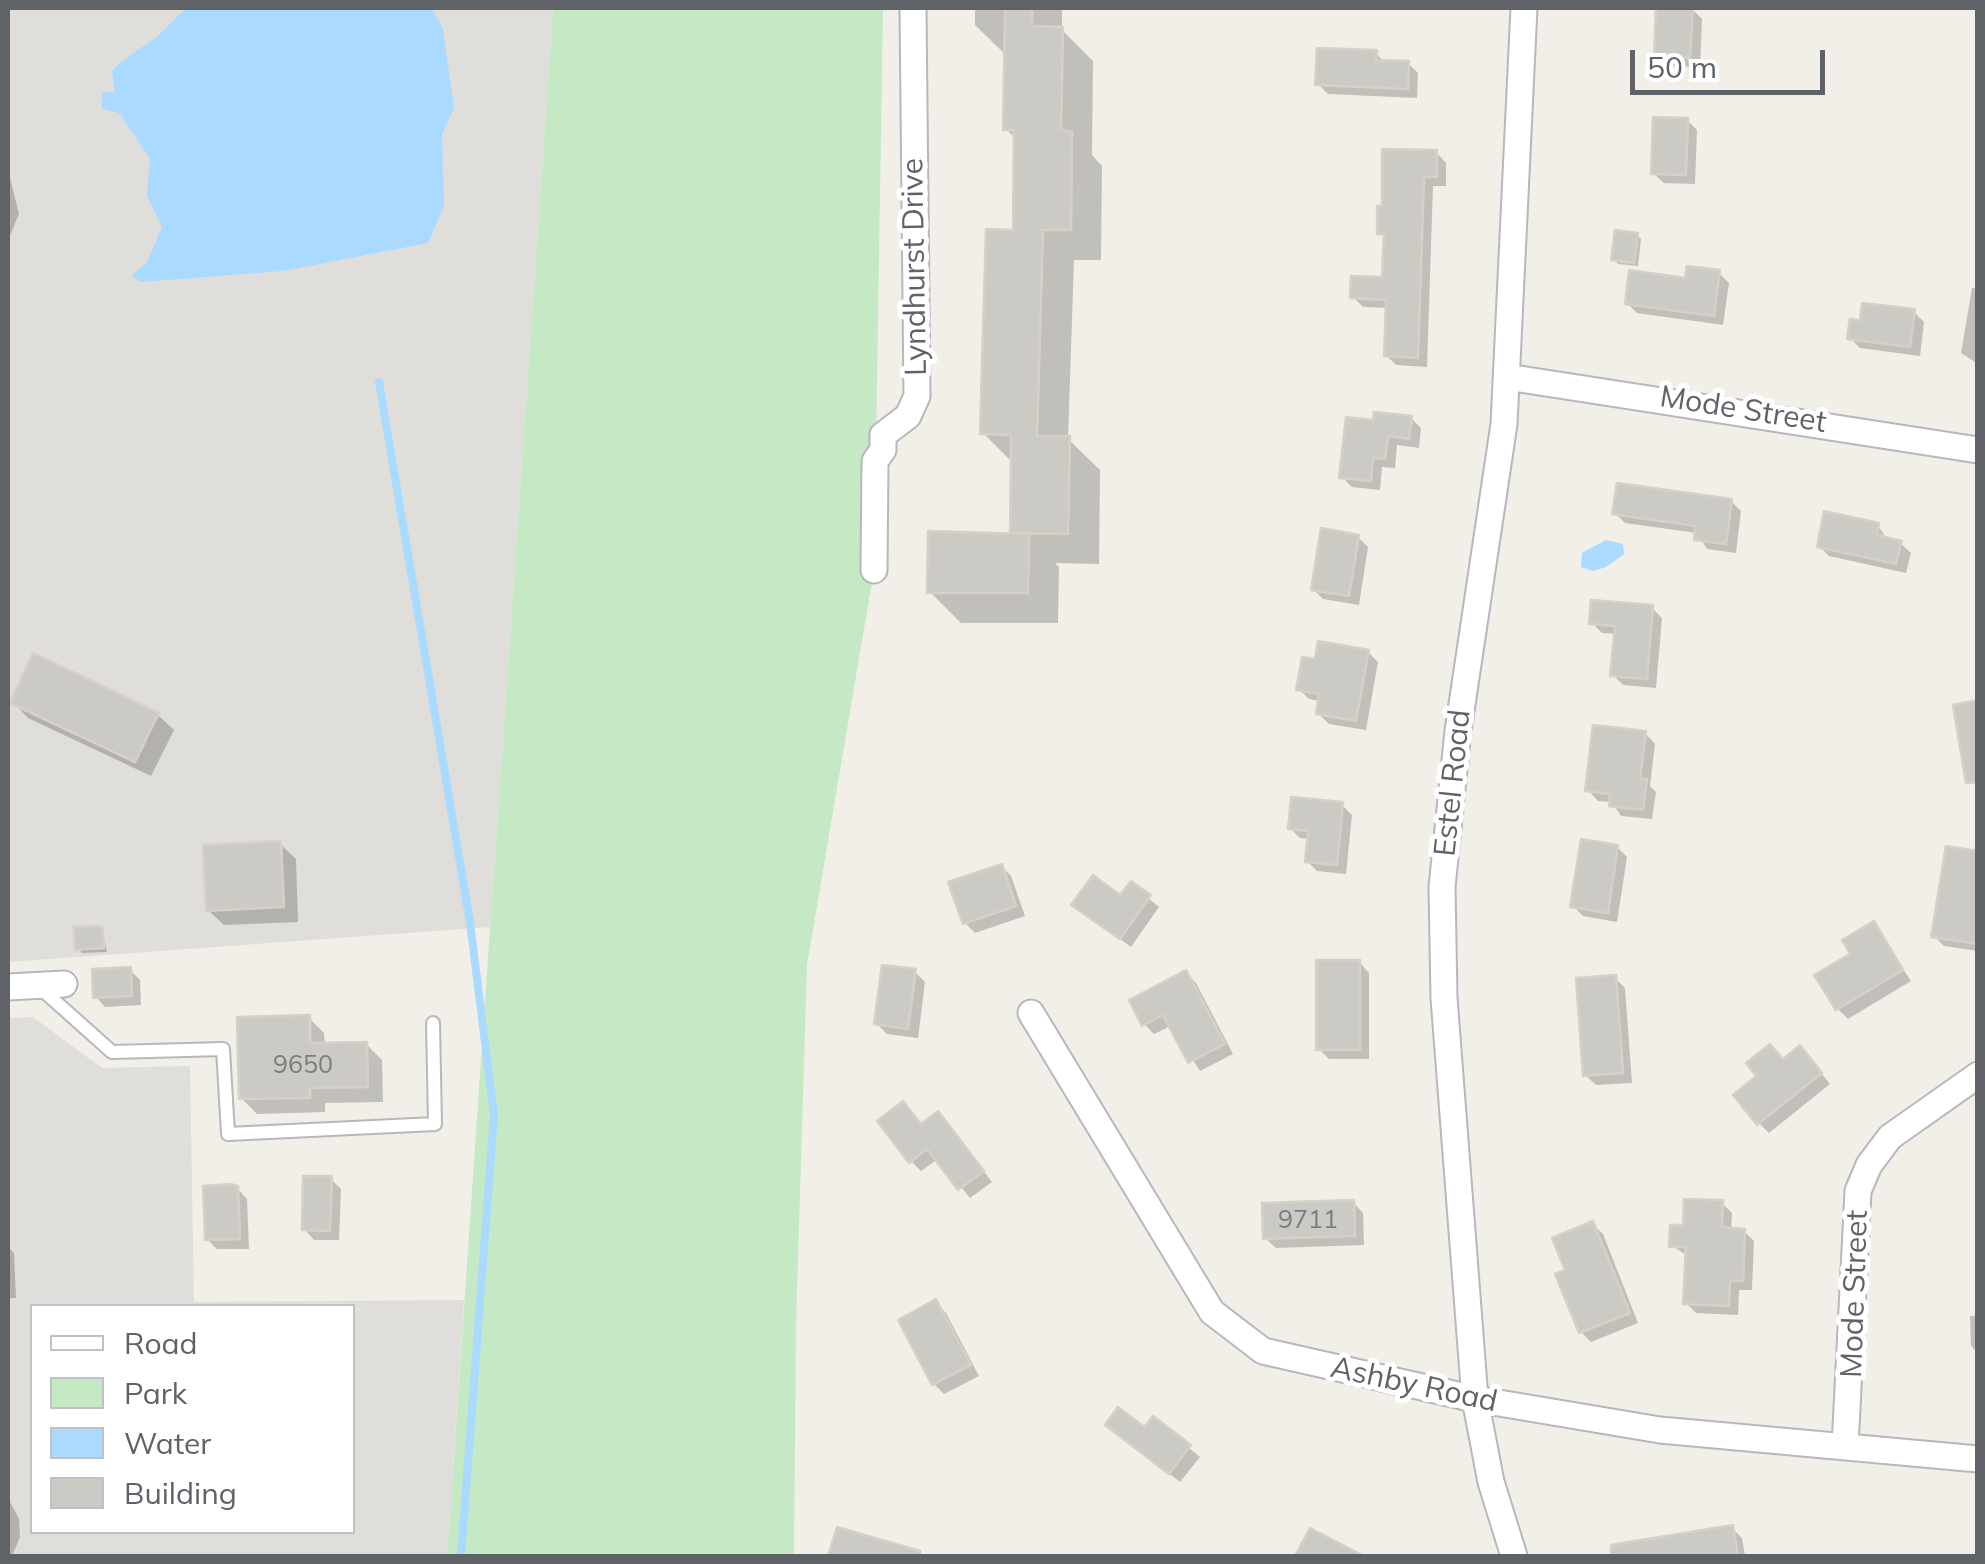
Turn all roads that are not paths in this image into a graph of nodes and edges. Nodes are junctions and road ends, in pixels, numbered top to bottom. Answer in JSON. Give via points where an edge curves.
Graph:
{"nodes":[{"id":1,"x":913,"y":8,"type":"edge"},
{"id":2,"x":1524,"y":8,"type":"edge"},
{"id":3,"x":1507,"y":377,"type":"junction"},
{"id":4,"x":1978,"y":450,"type":"edge"},
{"id":5,"x":874,"y":570,"type":"dead end"},
{"id":6,"x":64,"y":984,"type":"dead end"},
{"id":7,"x":38,"y":985,"type":"junction"},
{"id":8,"x":8,"y":987,"type":"edge"},
{"id":9,"x":1031,"y":1013,"type":"dead end"},
{"id":10,"x":433,"y":1023,"type":"dead end"},
{"id":11,"x":1978,"y":1074,"type":"edge"},
{"id":12,"x":1475,"y":1399,"type":"junction"},
{"id":13,"x":1846,"y":1448,"type":"junction"},
{"id":14,"x":1978,"y":1459,"type":"edge"},
{"id":15,"x":1514,"y":1556,"type":"edge"}],
"edges":[{"from":1,"to":5,"type":"street","name":"Lyndhurst Drive","via":[[917,396],[908,416],[883,434],[875,461]]},
{"from":2,"to":3,"type":"street","name":"Estel Road"},
{"from":3,"to":4,"type":"street","name":"Mode Street"},
{"from":3,"to":12,"type":"street","name":"Estel Road","via":[[1442,887],[1444,998]]},
{"from":6,"to":7,"type":"street"},
{"from":7,"to":8,"type":"street"},
{"from":7,"to":10,"type":"lane","via":[[112,1052],[223,1049],[228,1134],[434,1124]]},
{"from":9,"to":12,"type":"street","name":"Ashby Road","via":[[1160,1232],[1227,1328],[1294,1360]]},
{"from":11,"to":13,"type":"street","name":"Mode Street","via":[[1890,1137],[1858,1191]]},
{"from":12,"to":13,"type":"street","name":"Ashby Road","via":[[1660,1430]]},
{"from":12,"to":15,"type":"street","name":"Estel Road"},
{"from":13,"to":14,"type":"street","name":"Ashby Road"}]}
